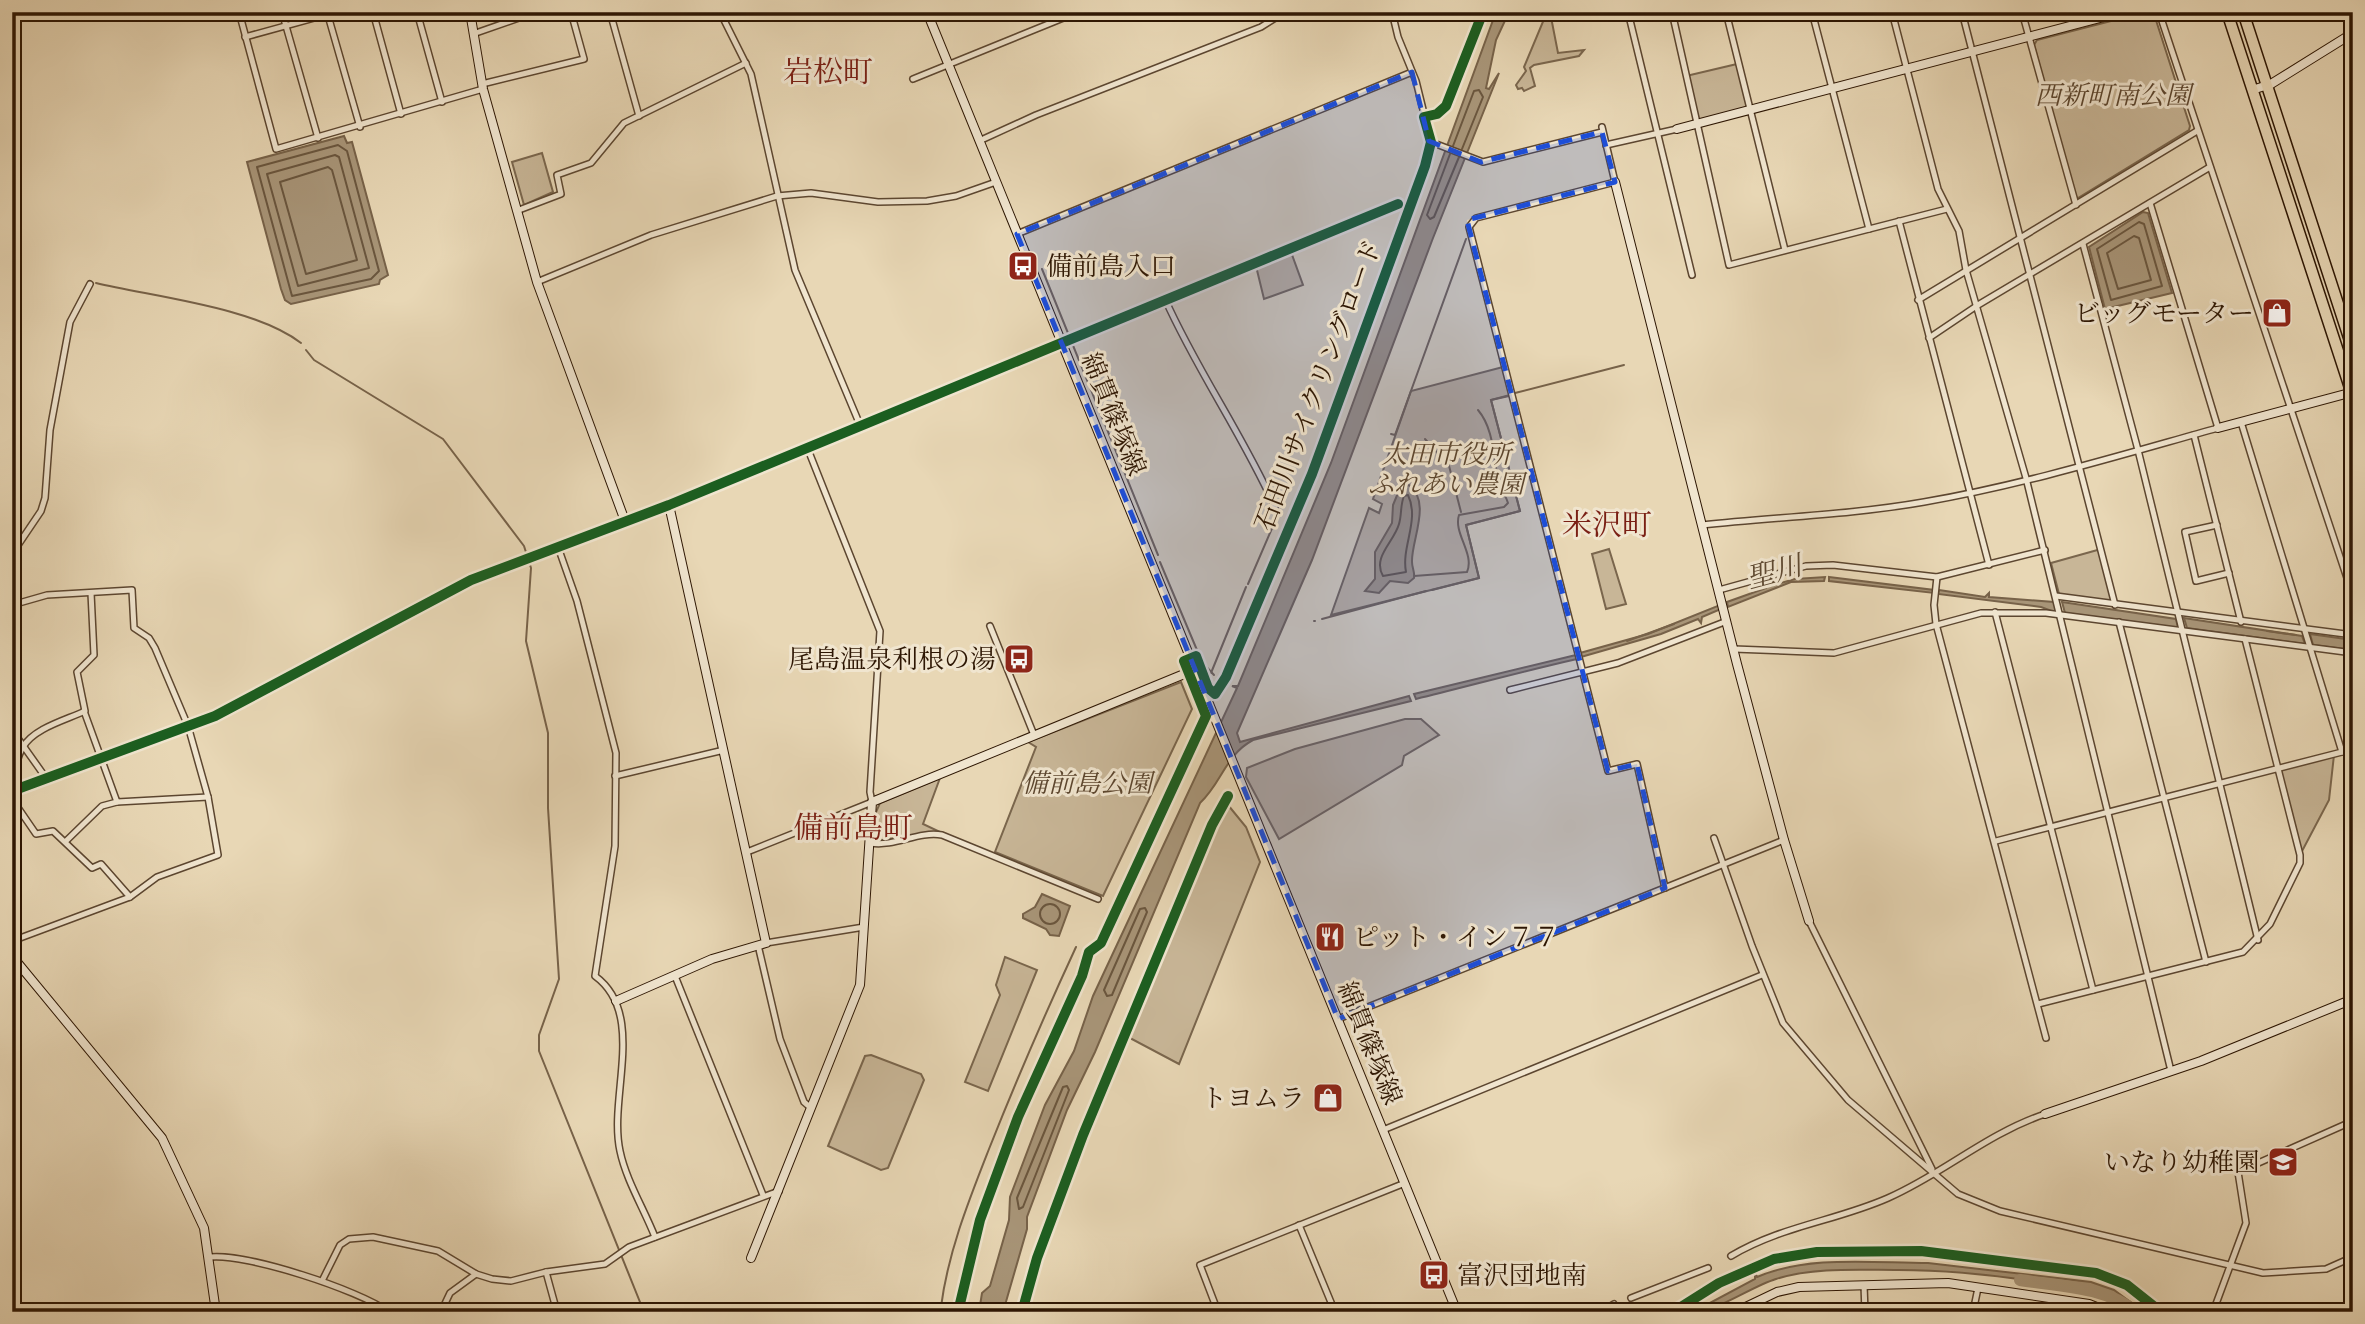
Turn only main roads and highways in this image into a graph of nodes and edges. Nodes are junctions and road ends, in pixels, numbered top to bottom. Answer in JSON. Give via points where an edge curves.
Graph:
{"nodes":[{"id":1,"x":2227,"y":12,"type":"edge"},
{"id":2,"x":2243,"y":12,"type":"edge"},
{"id":3,"x":2353,"y":351,"type":"edge"},
{"id":4,"x":2352,"y":394,"type":"edge"}],
"edges":[{"from":1,"to":4,"type":"highway"},
{"from":2,"to":3,"type":"highway"}]}
